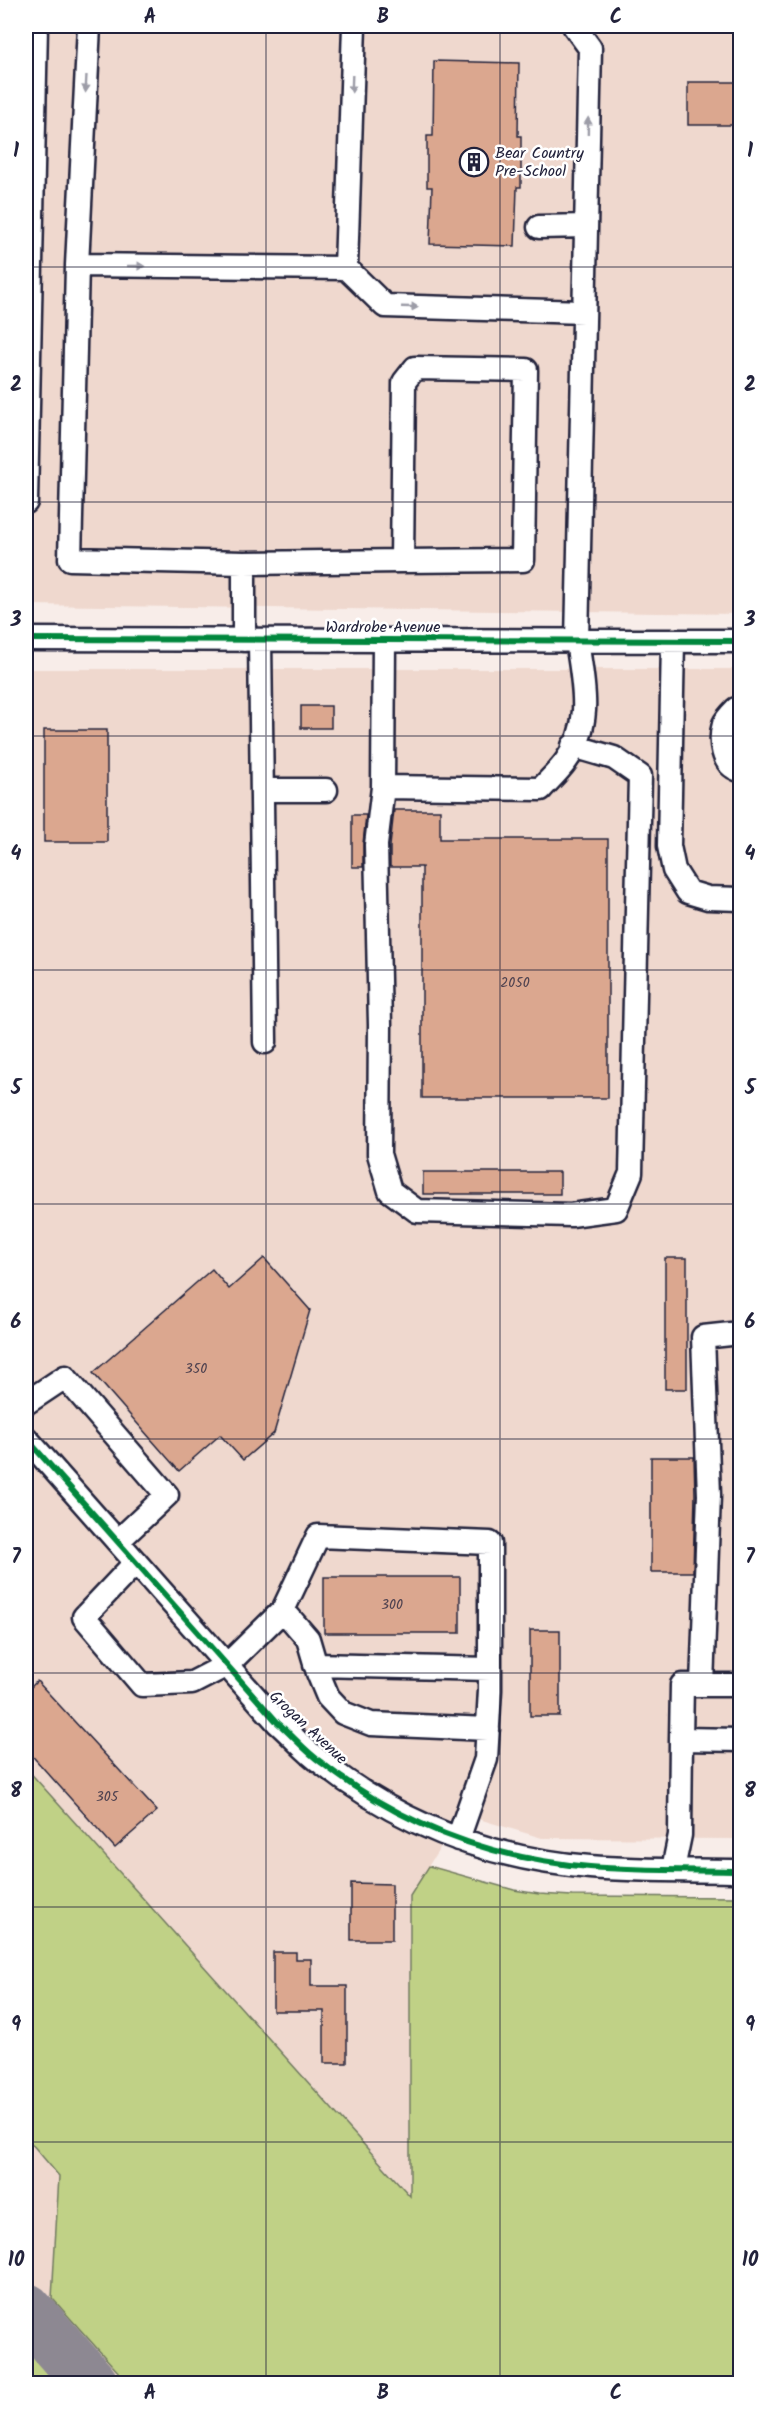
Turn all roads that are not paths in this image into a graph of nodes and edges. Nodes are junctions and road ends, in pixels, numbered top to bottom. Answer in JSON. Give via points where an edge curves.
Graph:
{"nodes":[{"id":1,"x":89,"y":26,"type":"edge"},
{"id":2,"x":354,"y":26,"type":"edge"},
{"id":3,"x":574,"y":26,"type":"edge"},
{"id":4,"x":32,"y":36,"type":"edge"},
{"id":5,"x":30,"y":117,"type":"edge"},
{"id":6,"x":586,"y":226,"type":"junction"},
{"id":7,"x":539,"y":227,"type":"dead end"},
{"id":8,"x":78,"y":266,"type":"junction"},
{"id":9,"x":346,"y":268,"type":"junction"},
{"id":10,"x":584,"y":312,"type":"junction"},
{"id":11,"x":26,"y":502,"type":"edge"},
{"id":12,"x":402,"y":561,"type":"junction"},
{"id":13,"x":244,"y":563,"type":"junction"},
{"id":14,"x":26,"y":639,"type":"edge"},
{"id":15,"x":252,"y":640,"type":"junction"},
{"id":16,"x":384,"y":641,"type":"junction"},
{"id":17,"x":577,"y":641,"type":"junction"},
{"id":18,"x":673,"y":641,"type":"junction"},
{"id":19,"x":741,"y":641,"type":"edge"},
{"id":20,"x":741,"y":708,"type":"edge"},
{"id":21,"x":573,"y":746,"type":"junction"},
{"id":22,"x":741,"y":770,"type":"edge"},
{"id":23,"x":383,"y":787,"type":"junction"},
{"id":24,"x":262,"y":790,"type":"junction"},
{"id":25,"x":326,"y":790,"type":"dead end"},
{"id":26,"x":741,"y":899,"type":"edge"},
{"id":27,"x":265,"y":1042,"type":"dead end"},
{"id":28,"x":741,"y":1334,"type":"edge"},
{"id":29,"x":26,"y":1403,"type":"edge"},
{"id":30,"x":26,"y":1438,"type":"edge"},
{"id":31,"x":118,"y":1541,"type":"junction"},
{"id":32,"x":136,"y":1562,"type":"junction"},
{"id":33,"x":283,"y":1610,"type":"junction"},
{"id":34,"x":227,"y":1665,"type":"junction"},
{"id":35,"x":315,"y":1665,"type":"junction"},
{"id":36,"x":490,"y":1669,"type":"junction"},
{"id":37,"x":702,"y":1685,"type":"junction"},
{"id":38,"x":741,"y":1685,"type":"edge"},
{"id":39,"x":488,"y":1729,"type":"junction"},
{"id":40,"x":681,"y":1739,"type":"junction"},
{"id":41,"x":741,"y":1740,"type":"edge"},
{"id":42,"x":458,"y":1839,"type":"junction"},
{"id":43,"x":673,"y":1869,"type":"junction"},
{"id":44,"x":741,"y":1871,"type":"edge"}],
"edges":[{"from":1,"to":8,"type":"street","one_way":true},
{"from":2,"to":9,"type":"street","one_way":true},
{"from":6,"to":3,"type":"street","one_way":true,"via":[[590,48]]},
{"from":4,"to":5,"type":"street"},
{"from":5,"to":11,"type":"street"},
{"from":6,"to":7,"type":"street"},
{"from":6,"to":10,"type":"street"},
{"from":8,"to":9,"type":"street","one_way":true},
{"from":8,"to":13,"type":"street","via":[[70,559]]},
{"from":9,"to":10,"type":"street","one_way":true,"via":[[386,306]]},
{"from":10,"to":17,"type":"street"},
{"from":12,"to":12,"type":"street","via":[[404,382],[415,368],[526,370],[523,560]]},
{"from":12,"to":13,"type":"street"},
{"from":13,"to":15,"type":"street"},
{"from":14,"to":15,"type":"street","name":"Wardrobe Avenue"},
{"from":15,"to":16,"type":"street","name":"Wardrobe Avenue"},
{"from":15,"to":24,"type":"street"},
{"from":16,"to":17,"type":"street","name":"Wardrobe Avenue"},
{"from":16,"to":23,"type":"street"},
{"from":17,"to":18,"type":"street","name":"Wardrobe Avenue"},
{"from":17,"to":21,"type":"street","via":[[586,706],[583,725]]},
{"from":18,"to":19,"type":"street","name":"Wardrobe Avenue"},
{"from":18,"to":26,"type":"street","via":[[669,846],[674,870],[688,891],[708,898]]},
{"from":20,"to":22,"type":"street","via":[[724,722],[722,738],[725,757]]},
{"from":21,"to":23,"type":"street","via":[[567,760],[541,789]]},
{"from":21,"to":23,"type":"street","via":[[614,758],[640,776],[631,1173],[616,1209],[571,1215],[417,1211],[390,1191],[379,1154],[376,845]]},
{"from":24,"to":25,"type":"street"},
{"from":24,"to":27,"type":"street"},
{"from":28,"to":37,"type":"street","via":[[703,1337],[709,1495]]},
{"from":29,"to":31,"type":"street","via":[[65,1377],[167,1495]]},
{"from":30,"to":31,"type":"street","name":"Grogan Avenue"},
{"from":31,"to":32,"type":"street","name":"Grogan Avenue"},
{"from":32,"to":34,"type":"street","name":"Grogan Avenue"},
{"from":32,"to":34,"type":"street","via":[[84,1617],[142,1685],[192,1683]]},
{"from":33,"to":34,"type":"street"},
{"from":33,"to":35,"type":"street","via":[[308,1639]]},
{"from":33,"to":36,"type":"street","via":[[318,1536],[490,1543]]},
{"from":34,"to":42,"type":"street","name":"Grogan Avenue","via":[[278,1723],[320,1762],[397,1814]]},
{"from":35,"to":36,"type":"street"},
{"from":35,"to":39,"type":"street","via":[[328,1697],[343,1713],[371,1724]]},
{"from":36,"to":39,"type":"street"},
{"from":37,"to":38,"type":"street"},
{"from":37,"to":40,"type":"street","via":[[682,1685]]},
{"from":39,"to":42,"type":"street","via":[[486,1759]]},
{"from":40,"to":41,"type":"street"},
{"from":40,"to":43,"type":"street","via":[[680,1835]]},
{"from":42,"to":43,"type":"street","name":"Grogan Avenue","via":[[550,1863]]},
{"from":43,"to":44,"type":"street","name":"Grogan Avenue"}]}
